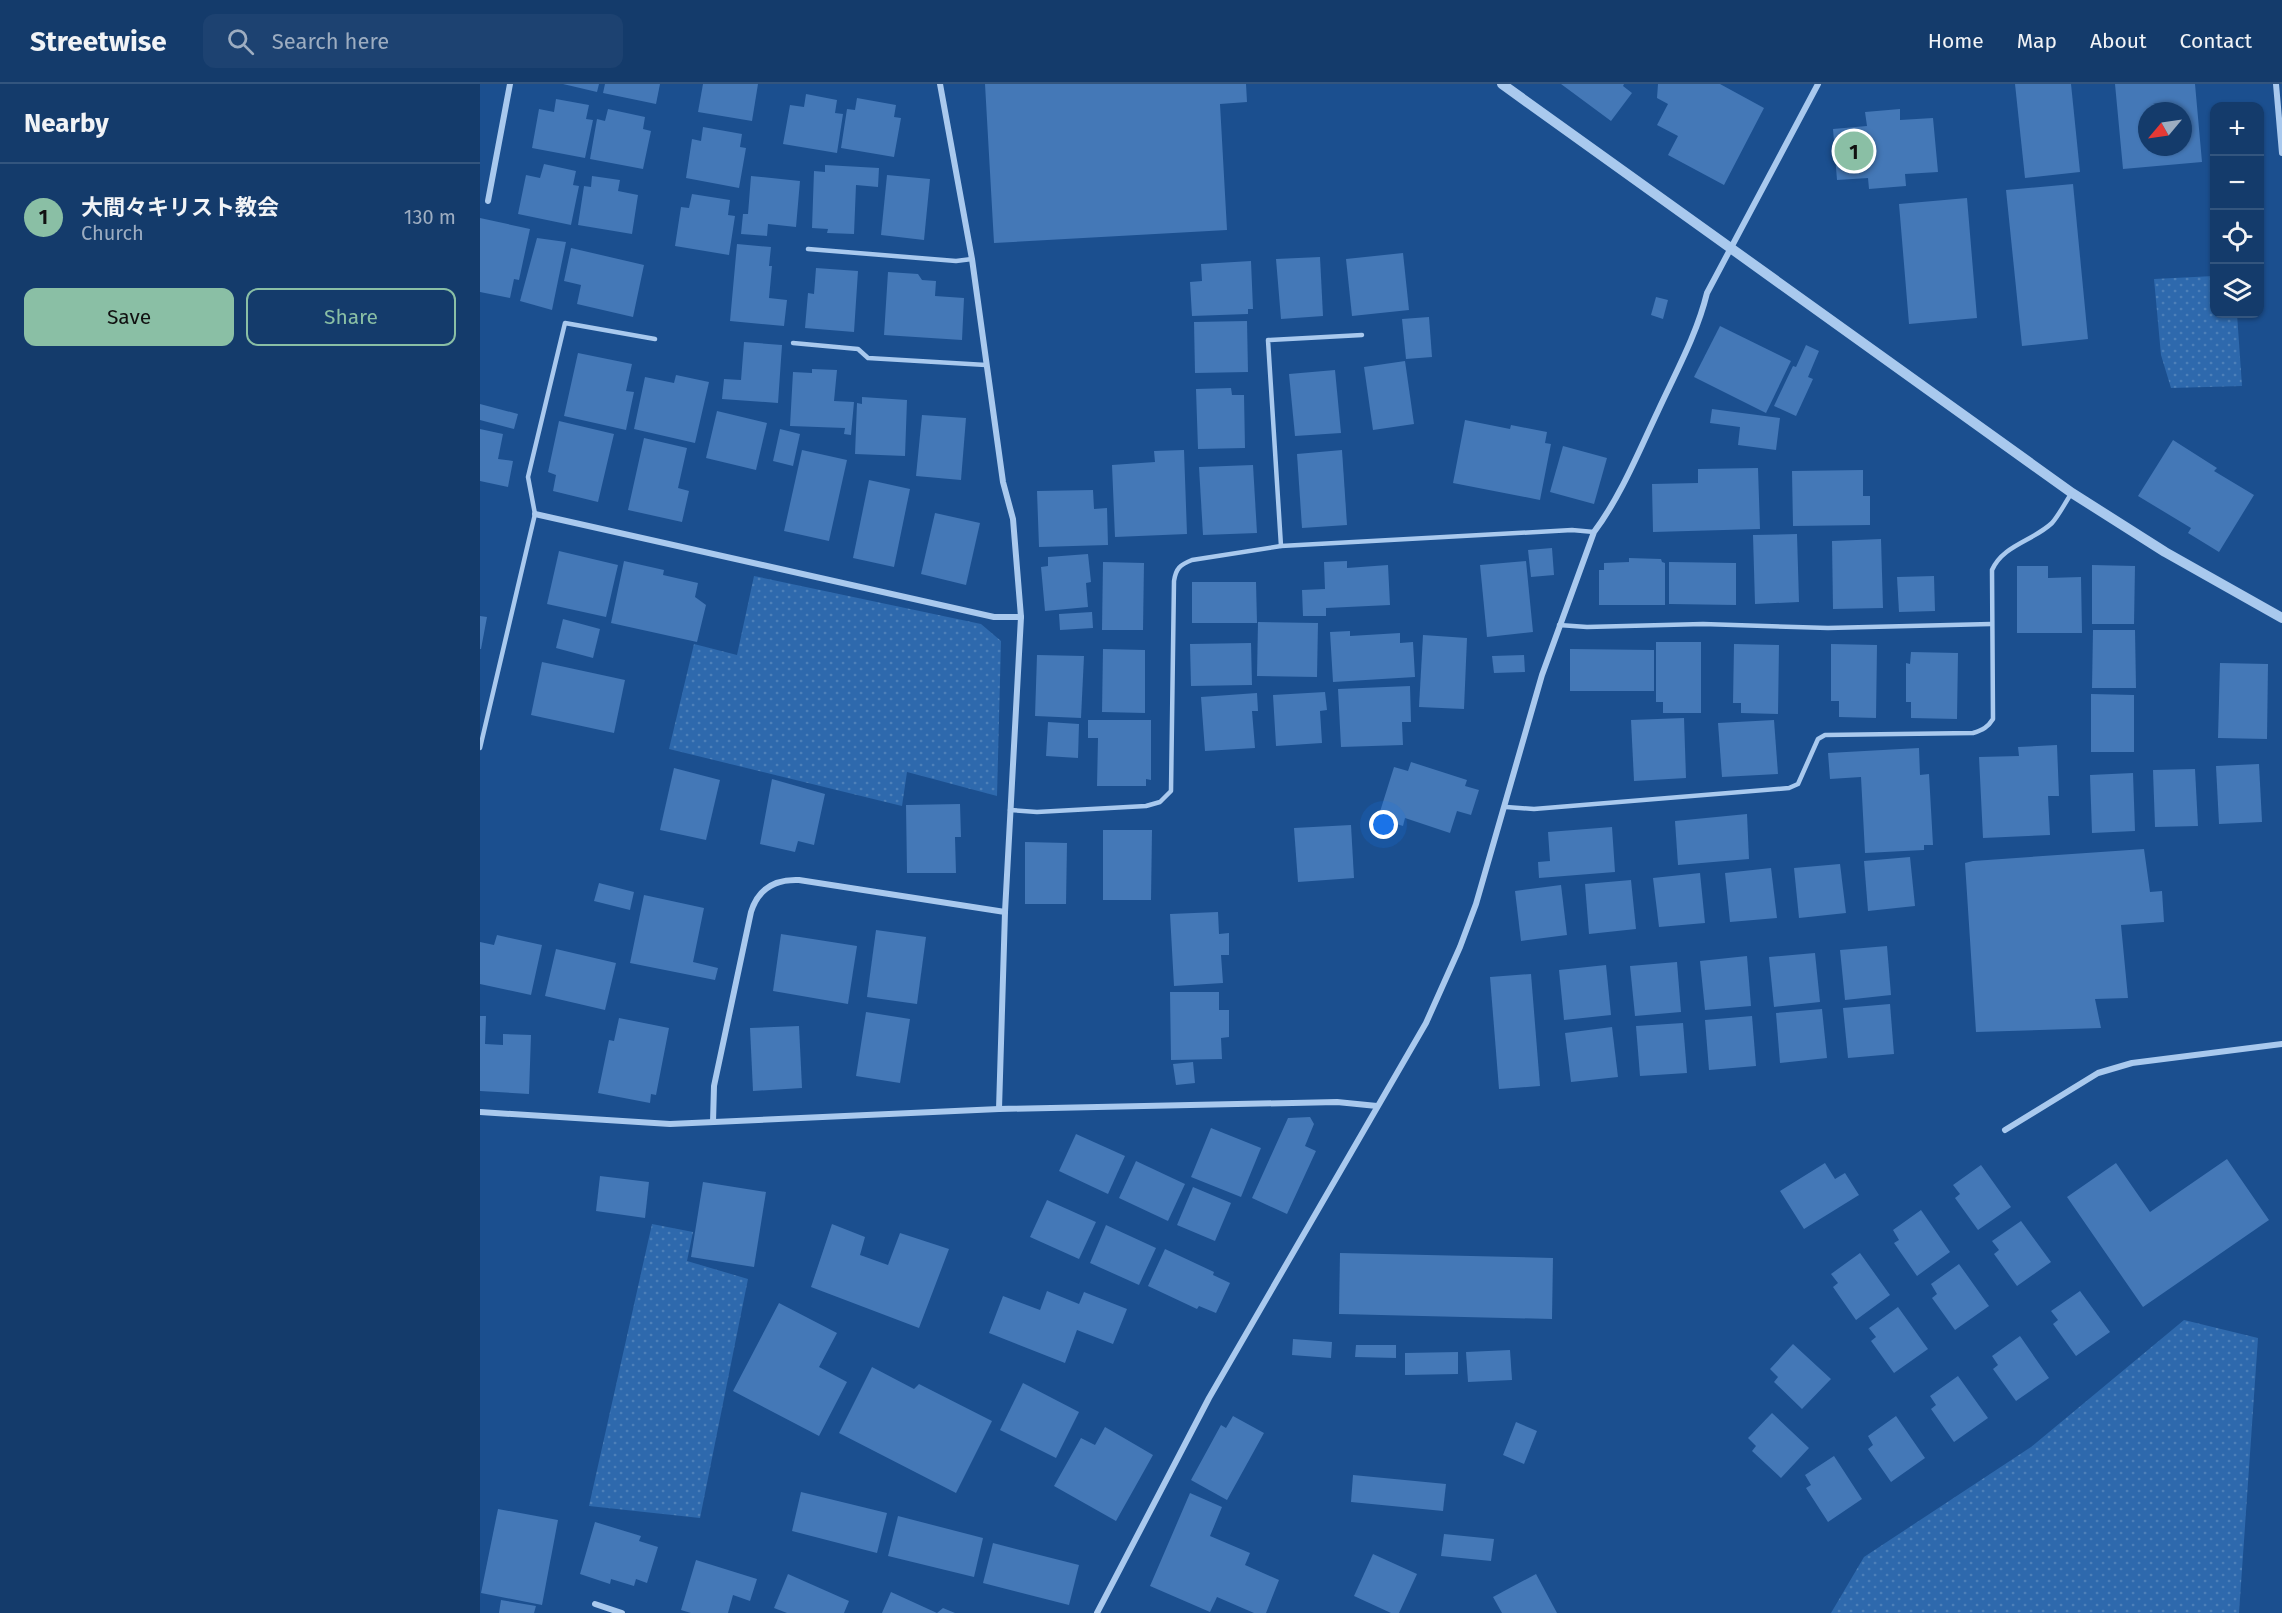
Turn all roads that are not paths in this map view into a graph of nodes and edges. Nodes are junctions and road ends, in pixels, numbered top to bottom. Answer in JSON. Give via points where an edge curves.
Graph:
{"nodes":[{"id":1,"x":510,"y":84,"type":"edge"},
{"id":2,"x":940,"y":84,"type":"edge"},
{"id":3,"x":1502,"y":84,"type":"edge"},
{"id":4,"x":1818,"y":84,"type":"edge"},
{"id":5,"x":2276,"y":84,"type":"edge"},
{"id":6,"x":2282,"y":153,"type":"edge"},
{"id":7,"x":488,"y":201,"type":"dead end"},
{"id":8,"x":1732,"y":248,"type":"junction"},
{"id":9,"x":807,"y":249,"type":"dead end"},
{"id":10,"x":972,"y":259,"type":"junction"},
{"id":11,"x":1362,"y":334,"type":"dead end"},
{"id":12,"x":655,"y":339,"type":"dead end"},
{"id":13,"x":793,"y":343,"type":"dead end"},
{"id":14,"x":986,"y":365,"type":"junction"},
{"id":15,"x":2072,"y":493,"type":"junction"},
{"id":16,"x":535,"y":514,"type":"junction"},
{"id":17,"x":1594,"y":532,"type":"junction"},
{"id":18,"x":1281,"y":546,"type":"junction"},
{"id":19,"x":1021,"y":617,"type":"junction"},
{"id":20,"x":2282,"y":618,"type":"edge"},
{"id":21,"x":1991,"y":624,"type":"junction"},
{"id":22,"x":1559,"y":625,"type":"junction"},
{"id":23,"x":480,"y":748,"type":"edge"},
{"id":24,"x":1506,"y":807,"type":"junction"},
{"id":25,"x":1010,"y":810,"type":"junction"},
{"id":26,"x":1005,"y":912,"type":"junction"},
{"id":27,"x":2282,"y":1044,"type":"edge"},
{"id":28,"x":1377,"y":1106,"type":"junction"},
{"id":29,"x":999,"y":1109,"type":"junction"},
{"id":30,"x":480,"y":1112,"type":"edge"},
{"id":31,"x":713,"y":1122,"type":"junction"},
{"id":32,"x":2005,"y":1130,"type":"dead end"},
{"id":33,"x":595,"y":1604,"type":"dead end"},
{"id":34,"x":621,"y":1613,"type":"edge"},
{"id":35,"x":1096,"y":1613,"type":"edge"}],
"edges":[{"from":1,"to":7,"type":"street"},
{"from":2,"to":10,"type":"street"},
{"from":3,"to":8,"type":"street"},
{"from":4,"to":8,"type":"street"},
{"from":5,"to":6,"type":"street"},
{"from":8,"to":15,"type":"street"},
{"from":8,"to":17,"type":"street","via":[[1707,293],[1701,318],[1646,435]]},
{"from":9,"to":10,"type":"lane"},
{"from":10,"to":14,"type":"street"},
{"from":11,"to":18,"type":"lane","via":[[1268,340]]},
{"from":12,"to":16,"type":"lane","via":[[565,323],[528,477]]},
{"from":13,"to":14,"type":"lane","via":[[858,348],[868,357]]},
{"from":14,"to":19,"type":"street","via":[[1003,482],[1013,519]]},
{"from":15,"to":20,"type":"street","via":[[2164,552]]},
{"from":15,"to":21,"type":"lane","via":[[2052,523],[1996,562],[1992,570]]},
{"from":16,"to":19,"type":"street","via":[[994,617]]},
{"from":16,"to":23,"type":"lane"},
{"from":17,"to":18,"type":"lane"},
{"from":17,"to":22,"type":"street"},
{"from":18,"to":25,"type":"lane","via":[[1192,560],[1179,565],[1175,572],[1172,790],[1160,802],[1037,812]]},
{"from":19,"to":25,"type":"street"},
{"from":21,"to":22,"type":"lane","via":[[1828,628]]},
{"from":21,"to":24,"type":"lane","via":[[1993,718],[1982,731],[1825,735],[1818,739],[1798,784],[1789,788],[1534,809]]},
{"from":22,"to":24,"type":"street"},
{"from":24,"to":28,"type":"street","via":[[1452,966],[1426,1023]]},
{"from":25,"to":26,"type":"street"},
{"from":26,"to":29,"type":"street"},
{"from":26,"to":31,"type":"street","via":[[800,880],[776,882],[767,887],[754,901],[751,912],[714,1086]]},
{"from":27,"to":32,"type":"street","via":[[2132,1063],[2098,1073]]},
{"from":28,"to":29,"type":"street","via":[[1336,1102]]},
{"from":28,"to":35,"type":"street","via":[[1209,1398]]},
{"from":29,"to":31,"type":"street"},
{"from":30,"to":31,"type":"street","via":[[651,1124]]},
{"from":33,"to":34,"type":"street"}]}
